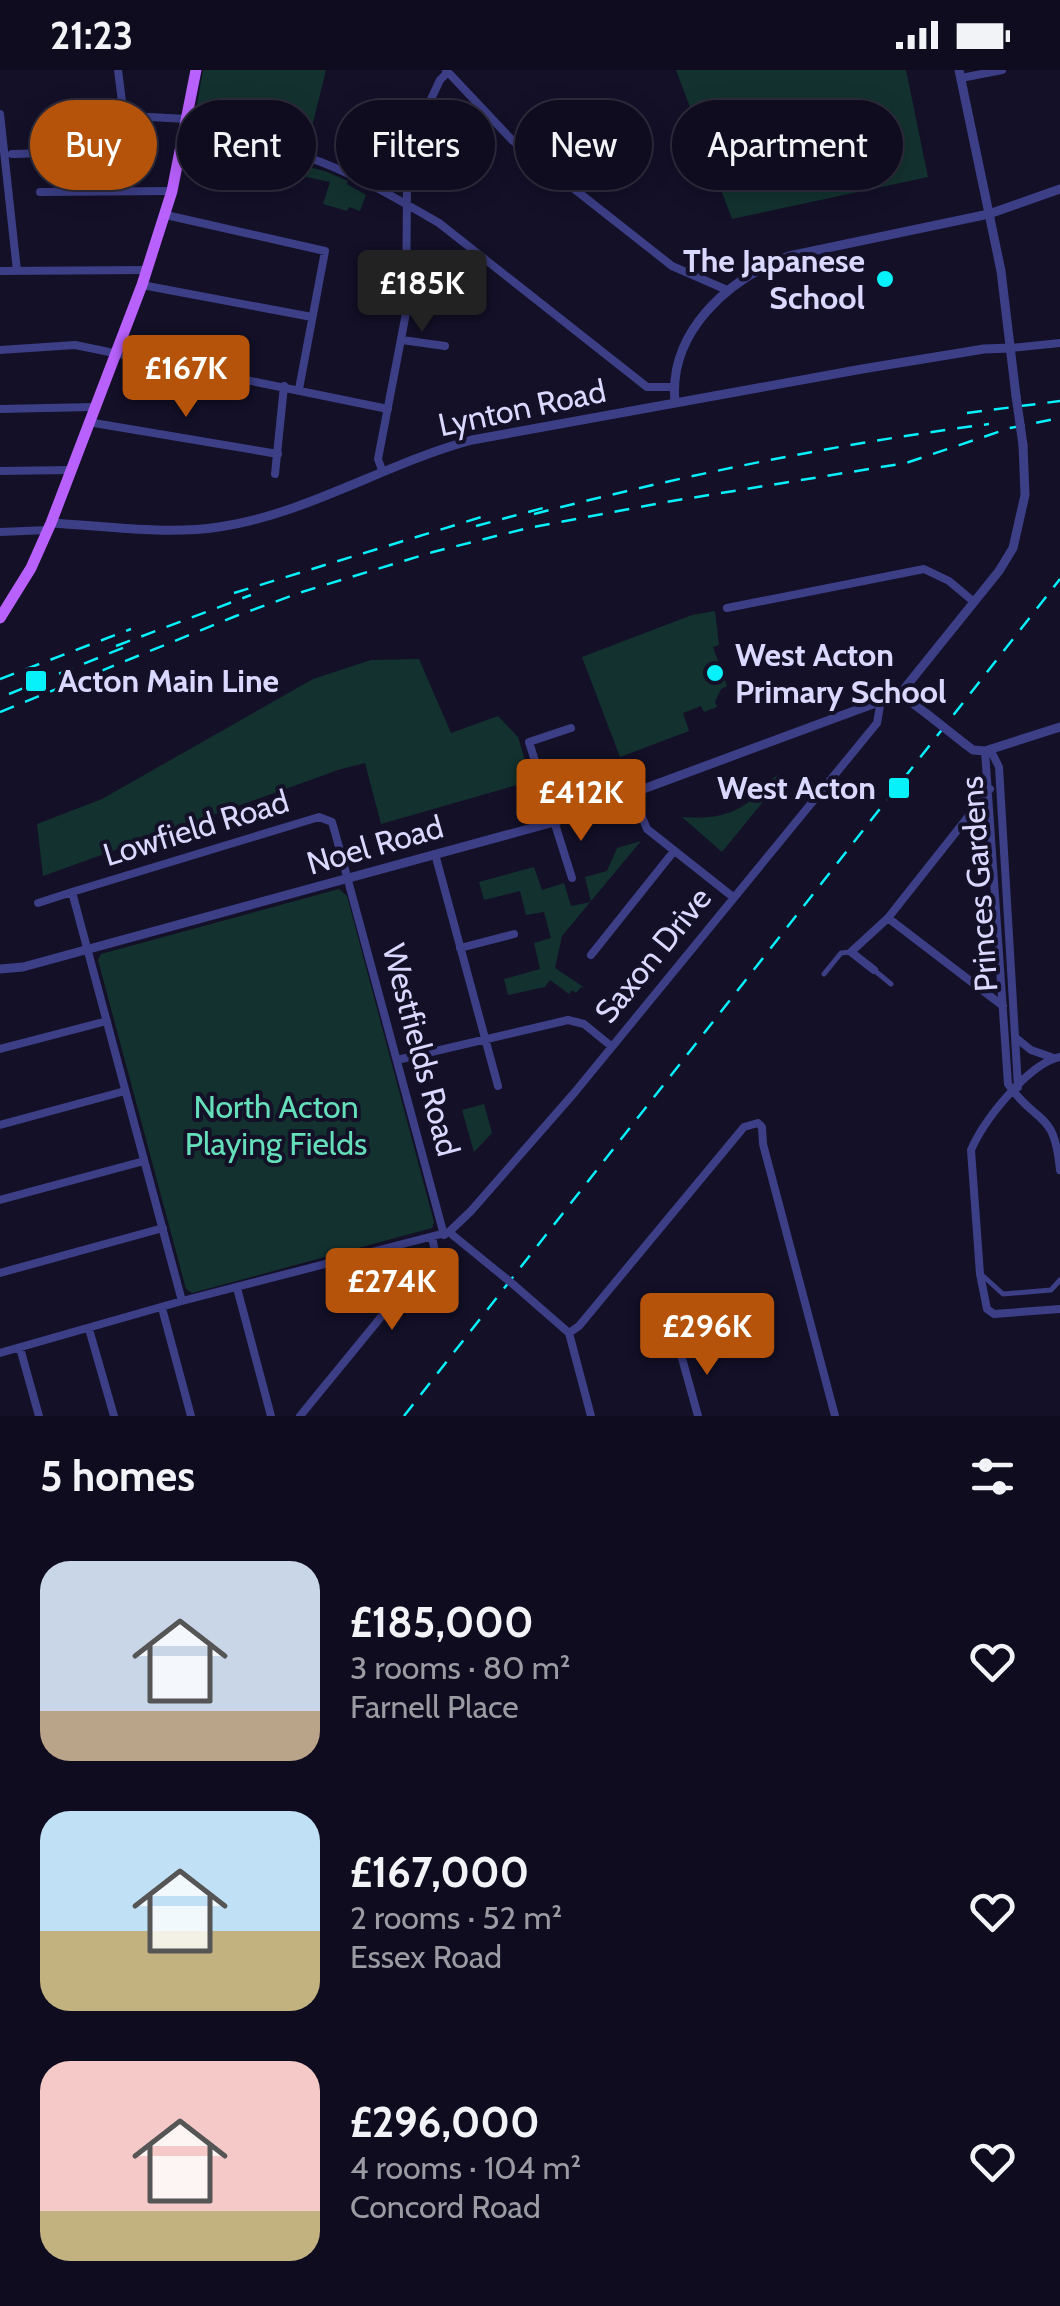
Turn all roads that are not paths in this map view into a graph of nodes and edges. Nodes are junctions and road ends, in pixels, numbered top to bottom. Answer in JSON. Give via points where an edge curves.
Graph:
{"nodes":[{"id":1,"x":118,"y":70,"type":"edge"},
{"id":2,"x":196,"y":70,"type":"edge"},
{"id":3,"x":1002,"y":70,"type":"edge"},
{"id":4,"x":447,"y":71,"type":"edge"},
{"id":5,"x":960,"y":74,"type":"edge"},
{"id":6,"x":122,"y":100,"type":"edge"},
{"id":7,"x":190,"y":100,"type":"edge"},
{"id":8,"x":0,"y":114,"type":"edge"},
{"id":9,"x":12,"y":154,"type":"dead end"},
{"id":10,"x":30,"y":154,"type":"edge"},
{"id":11,"x":316,"y":161,"type":"edge"},
{"id":12,"x":177,"y":168,"type":"edge"},
{"id":13,"x":1060,"y":189,"type":"edge"},
{"id":14,"x":172,"y":191,"type":"junction"},
{"id":15,"x":40,"y":192,"type":"dead end"},
{"id":16,"x":405,"y":203,"type":"junction"},
{"id":17,"x":989,"y":214,"type":"junction"},
{"id":18,"x":166,"y":215,"type":"junction"},
{"id":19,"x":0,"y":270,"type":"edge"},
{"id":20,"x":17,"y":270,"type":"junction"},
{"id":21,"x":147,"y":270,"type":"junction"},
{"id":22,"x":142,"y":285,"type":"junction"},
{"id":23,"x":727,"y":290,"type":"junction"},
{"id":24,"x":312,"y":317,"type":"junction"},
{"id":25,"x":402,"y":340,"type":"junction"},
{"id":26,"x":1060,"y":343,"type":"edge"},
{"id":27,"x":446,"y":346,"type":"dead end"},
{"id":28,"x":1010,"y":348,"type":"junction"},
{"id":29,"x":0,"y":350,"type":"edge"},
{"id":30,"x":116,"y":353,"type":"junction"},
{"id":31,"x":284,"y":386,"type":"junction"},
{"id":32,"x":674,"y":387,"type":"junction"},
{"id":33,"x":299,"y":389,"type":"junction"},
{"id":34,"x":675,"y":402,"type":"junction"},
{"id":35,"x":94,"y":406,"type":"junction"},
{"id":36,"x":0,"y":409,"type":"edge"},
{"id":37,"x":388,"y":409,"type":"junction"},
{"id":38,"x":88,"y":422,"type":"junction"},
{"id":39,"x":278,"y":454,"type":"junction"},
{"id":40,"x":71,"y":470,"type":"junction"},
{"id":41,"x":382,"y":470,"type":"junction"},
{"id":42,"x":0,"y":471,"type":"edge"},
{"id":43,"x":275,"y":474,"type":"dead end"},
{"id":44,"x":49,"y":526,"type":"junction"},
{"id":45,"x":0,"y":532,"type":"edge"},
{"id":46,"x":974,"y":602,"type":"junction"},
{"id":47,"x":728,"y":608,"type":"dead end"},
{"id":48,"x":0,"y":618,"type":"edge"},
{"id":49,"x":900,"y":694,"type":"junction"},
{"id":50,"x":881,"y":700,"type":"junction"},
{"id":51,"x":1060,"y":727,"type":"edge"},
{"id":52,"x":571,"y":728,"type":"dead end"},
{"id":53,"x":987,"y":750,"type":"junction"},
{"id":54,"x":990,"y":788,"type":"junction"},
{"id":55,"x":632,"y":794,"type":"junction"},
{"id":56,"x":554,"y":822,"type":"junction"},
{"id":57,"x":674,"y":851,"type":"junction"},
{"id":58,"x":436,"y":854,"type":"junction"},
{"id":59,"x":572,"y":878,"type":"dead end"},
{"id":60,"x":348,"y":879,"type":"junction"},
{"id":61,"x":72,"y":892,"type":"junction"},
{"id":62,"x":733,"y":896,"type":"junction"},
{"id":63,"x":38,"y":902,"type":"dead end"},
{"id":64,"x":888,"y":918,"type":"junction"},
{"id":65,"x":514,"y":934,"type":"dead end"},
{"id":66,"x":460,"y":948,"type":"junction"},
{"id":67,"x":88,"y":949,"type":"junction"},
{"id":68,"x":850,"y":952,"type":"junction"},
{"id":69,"x":592,"y":955,"type":"dead end"},
{"id":70,"x":0,"y":969,"type":"edge"},
{"id":71,"x":874,"y":970,"type":"joint"},
{"id":72,"x":824,"y":974,"type":"dead end"},
{"id":73,"x":891,"y":984,"type":"dead end"},
{"id":74,"x":1003,"y":1006,"type":"junction"},
{"id":75,"x":1004,"y":1017,"type":"junction"},
{"id":76,"x":1014,"y":1017,"type":"junction"},
{"id":77,"x":107,"y":1021,"type":"junction"},
{"id":78,"x":1016,"y":1038,"type":"junction"},
{"id":79,"x":485,"y":1040,"type":"junction"},
{"id":80,"x":611,"y":1046,"type":"junction"},
{"id":81,"x":0,"y":1049,"type":"edge"},
{"id":82,"x":1058,"y":1057,"type":"edge"},
{"id":83,"x":397,"y":1060,"type":"junction"},
{"id":84,"x":498,"y":1086,"type":"dead end"},
{"id":85,"x":1016,"y":1090,"type":"junction"},
{"id":86,"x":125,"y":1091,"type":"junction"},
{"id":87,"x":0,"y":1124,"type":"edge"},
{"id":88,"x":144,"y":1161,"type":"junction"},
{"id":89,"x":1060,"y":1170,"type":"edge"},
{"id":90,"x":0,"y":1200,"type":"edge"},
{"id":91,"x":163,"y":1228,"type":"junction"},
{"id":92,"x":432,"y":1237,"type":"junction"},
{"id":93,"x":445,"y":1237,"type":"junction"},
{"id":94,"x":435,"y":1251,"type":"junction"},
{"id":95,"x":0,"y":1273,"type":"edge"},
{"id":96,"x":980,"y":1274,"type":"junction"},
{"id":97,"x":1060,"y":1280,"type":"edge"},
{"id":98,"x":237,"y":1288,"type":"junction"},
{"id":99,"x":182,"y":1301,"type":"junction"},
{"id":100,"x":162,"y":1308,"type":"junction"},
{"id":101,"x":1060,"y":1310,"type":"edge"},
{"id":102,"x":89,"y":1328,"type":"junction"},
{"id":103,"x":569,"y":1333,"type":"junction"},
{"id":104,"x":20,"y":1348,"type":"junction"},
{"id":105,"x":680,"y":1350,"type":"dead end"},
{"id":106,"x":0,"y":1353,"type":"edge"},
{"id":107,"x":39,"y":1416,"type":"edge"},
{"id":108,"x":114,"y":1416,"type":"edge"},
{"id":109,"x":191,"y":1416,"type":"edge"},
{"id":110,"x":271,"y":1416,"type":"edge"},
{"id":111,"x":300,"y":1416,"type":"edge"},
{"id":112,"x":591,"y":1416,"type":"edge"},
{"id":113,"x":698,"y":1416,"type":"edge"},
{"id":114,"x":835,"y":1416,"type":"edge"}],
"edges":[{"from":1,"to":6,"type":"street"},
{"from":2,"to":7,"type":"main road"},
{"from":3,"to":5,"type":"street"},
{"from":4,"to":16,"type":"street","via":[[424,114]]},
{"from":4,"to":23,"type":"street","via":[[512,140],[672,266]]},
{"from":5,"to":17,"type":"street"},
{"from":8,"to":20,"type":"street"},
{"from":9,"to":10,"type":"street"},
{"from":11,"to":16,"type":"street"},
{"from":12,"to":14,"type":"main road"},
{"from":13,"to":17,"type":"street"},
{"from":14,"to":15,"type":"street"},
{"from":14,"to":18,"type":"main road"},
{"from":16,"to":25,"type":"street"},
{"from":16,"to":32,"type":"street","via":[[646,387]]},
{"from":17,"to":23,"type":"street","via":[[789,256]]},
{"from":17,"to":28,"type":"street"},
{"from":18,"to":21,"type":"main road"},
{"from":18,"to":24,"type":"street","via":[[324,251]]},
{"from":19,"to":20,"type":"street"},
{"from":20,"to":21,"type":"street"},
{"from":21,"to":22,"type":"main road"},
{"from":22,"to":24,"type":"street"},
{"from":22,"to":30,"type":"main road"},
{"from":23,"to":32,"type":"street","via":[[682,351]]},
{"from":24,"to":33,"type":"street"},
{"from":25,"to":27,"type":"street"},
{"from":25,"to":37,"type":"street"},
{"from":26,"to":28,"type":"street"},
{"from":28,"to":34,"type":"street","name":"Lynton Road"},
{"from":28,"to":46,"type":"street","bridge":true,"via":[[1024,494],[1012,548]]},
{"from":29,"to":30,"type":"street","via":[[75,345]]},
{"from":30,"to":31,"type":"street"},
{"from":30,"to":35,"type":"main road"},
{"from":31,"to":33,"type":"street"},
{"from":31,"to":39,"type":"street"},
{"from":32,"to":34,"type":"street"},
{"from":33,"to":37,"type":"street"},
{"from":34,"to":41,"type":"street","name":"Lynton Road","via":[[472,440]]},
{"from":35,"to":36,"type":"street"},
{"from":35,"to":38,"type":"main road"},
{"from":37,"to":41,"type":"street","via":[[378,459]]},
{"from":38,"to":39,"type":"street"},
{"from":38,"to":40,"type":"main road"},
{"from":39,"to":43,"type":"street"},
{"from":40,"to":42,"type":"street"},
{"from":40,"to":44,"type":"main road"},
{"from":41,"to":44,"type":"street","name":"Lynton Road","via":[[300,504],[216,528]]},
{"from":44,"to":45,"type":"street"},
{"from":44,"to":48,"type":"main road"},
{"from":46,"to":47,"type":"street","via":[[924,569]]},
{"from":46,"to":49,"type":"street"},
{"from":49,"to":50,"type":"street","name":"Noel Road"},
{"from":49,"to":53,"type":"street","bridge":true,"via":[[972,750]]},
{"from":50,"to":55,"type":"street","name":"Noel Road"},
{"from":50,"to":62,"type":"street","name":"Saxon Drive","via":[[877,723]]},
{"from":51,"to":53,"type":"street"},
{"from":52,"to":56,"type":"street","via":[[528,742]]},
{"from":53,"to":54,"type":"street","name":"Princes Gardens"},
{"from":53,"to":76,"type":"street","name":"Princes Gardens","via":[[999,767]]},
{"from":54,"to":64,"type":"street"},
{"from":54,"to":74,"type":"street","name":"Princes Gardens"},
{"from":55,"to":56,"type":"street","name":"Noel Road"},
{"from":55,"to":57,"type":"street","via":[[647,829]]},
{"from":56,"to":58,"type":"street","name":"Noel Road"},
{"from":56,"to":59,"type":"street"},
{"from":57,"to":62,"type":"street"},
{"from":57,"to":69,"type":"street"},
{"from":58,"to":60,"type":"street","name":"Noel Road"},
{"from":58,"to":66,"type":"street"},
{"from":60,"to":61,"type":"street","name":"Lowfield Road","via":[[332,822],[319,816]]},
{"from":60,"to":67,"type":"street","name":"Noel Road"},
{"from":60,"to":83,"type":"street","name":"Westfields Road"},
{"from":61,"to":63,"type":"street"},
{"from":61,"to":67,"type":"street","name":"Lowfield Road"},
{"from":62,"to":80,"type":"street","name":"Saxon Drive"},
{"from":64,"to":68,"type":"street"},
{"from":64,"to":74,"type":"street"},
{"from":65,"to":66,"type":"street"},
{"from":66,"to":79,"type":"street"},
{"from":67,"to":70,"type":"street","name":"Noel Road"},
{"from":67,"to":77,"type":"street","name":"Lowfield Road"},
{"from":68,"to":71,"type":"street"},
{"from":68,"to":72,"type":"street"},
{"from":71,"to":73,"type":"street"},
{"from":74,"to":75,"type":"street","name":"Princes Gardens"},
{"from":75,"to":76,"type":"street","name":"Princes Gardens"},
{"from":75,"to":85,"type":"street","name":"Princes Gardens","via":[[1008,1084]]},
{"from":76,"to":78,"type":"street","name":"Princes Gardens"},
{"from":77,"to":81,"type":"street"},
{"from":77,"to":86,"type":"street","name":"Lowfield Road"},
{"from":78,"to":82,"type":"street"},
{"from":78,"to":85,"type":"street","name":"Princes Gardens"},
{"from":79,"to":80,"type":"street","via":[[572,1020]]},
{"from":79,"to":83,"type":"street"},
{"from":79,"to":84,"type":"street"},
{"from":80,"to":93,"type":"street","name":"Saxon Drive"},
{"from":82,"to":85,"type":"street","via":[[1041,1062]]},
{"from":83,"to":93,"type":"street","name":"Westfields Road"},
{"from":85,"to":89,"type":"street","via":[[1048,1123]]},
{"from":85,"to":96,"type":"street","via":[[970,1150]]},
{"from":86,"to":87,"type":"street"},
{"from":86,"to":88,"type":"street","name":"Lowfield Road"},
{"from":88,"to":90,"type":"street"},
{"from":88,"to":91,"type":"street","name":"Lowfield Road"},
{"from":91,"to":95,"type":"street"},
{"from":91,"to":99,"type":"street","name":"Lowfield Road"},
{"from":92,"to":93,"type":"street"},
{"from":92,"to":94,"type":"street"},
{"from":92,"to":98,"type":"street"},
{"from":93,"to":94,"type":"street","name":"Saxon Drive"},
{"from":93,"to":103,"type":"street","bridge":true},
{"from":94,"to":111,"type":"street","name":"Saxon Drive"},
{"from":96,"to":97,"type":"street","via":[[1003,1294],[1051,1290]]},
{"from":96,"to":101,"type":"street","via":[[987,1310],[994,1314]]},
{"from":98,"to":99,"type":"street"},
{"from":98,"to":110,"type":"street"},
{"from":99,"to":100,"type":"street"},
{"from":100,"to":102,"type":"street"},
{"from":100,"to":109,"type":"street"},
{"from":102,"to":104,"type":"street"},
{"from":102,"to":108,"type":"street"},
{"from":103,"to":112,"type":"street"},
{"from":103,"to":114,"type":"street","via":[[744,1127],[758,1123]]},
{"from":104,"to":106,"type":"street"},
{"from":104,"to":107,"type":"street"},
{"from":105,"to":113,"type":"street"}]}
